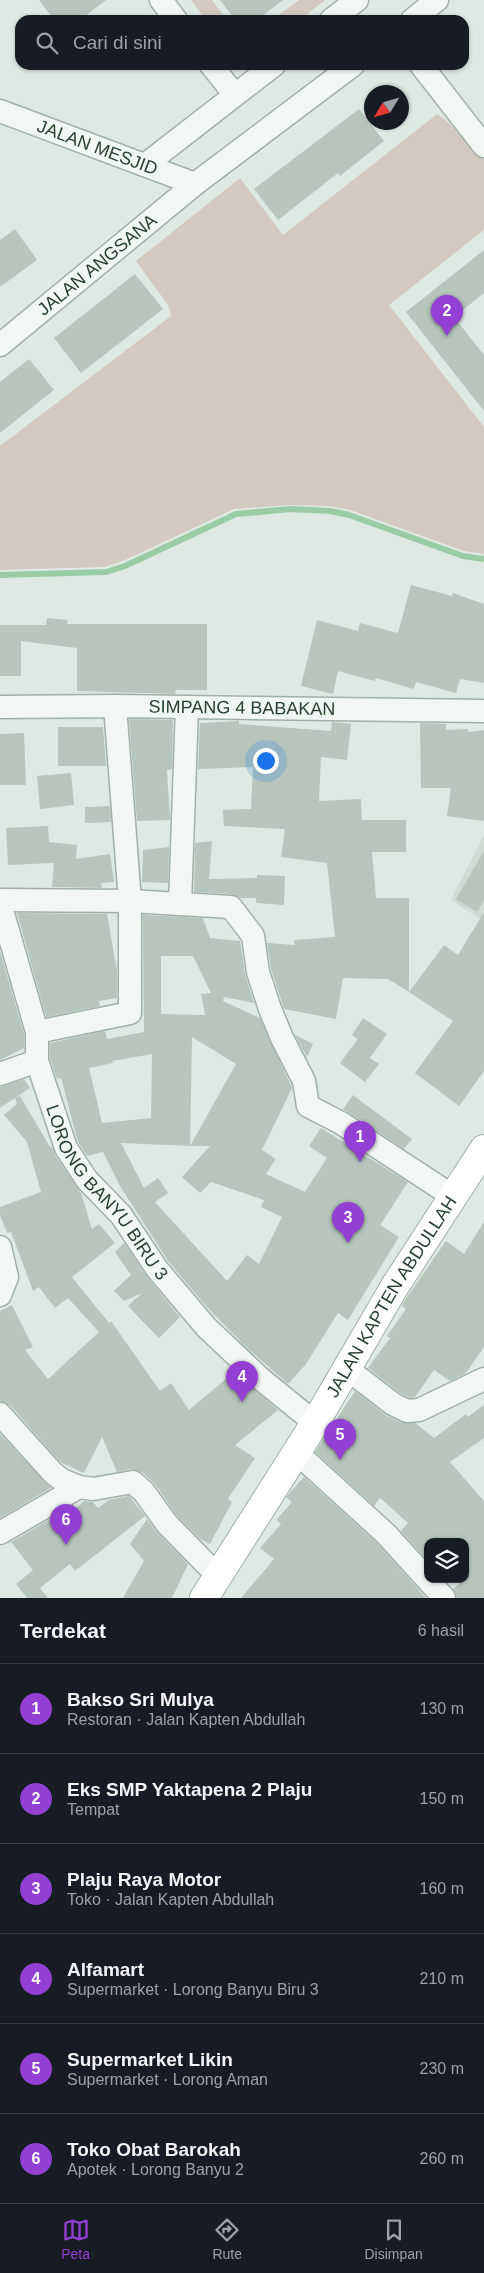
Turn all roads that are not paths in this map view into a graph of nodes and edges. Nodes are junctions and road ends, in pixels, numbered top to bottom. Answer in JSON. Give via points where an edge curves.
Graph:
{"nodes":[{"id":1,"x":161,"y":0,"type":"edge"},
{"id":2,"x":357,"y":0,"type":"edge"},
{"id":3,"x":437,"y":0,"type":"edge"},
{"id":4,"x":172,"y":15,"type":"edge"},
{"id":5,"x":338,"y":15,"type":"edge"},
{"id":6,"x":418,"y":15,"type":"edge"},
{"id":7,"x":215,"y":70,"type":"edge"},
{"id":8,"x":268,"y":70,"type":"edge"},
{"id":9,"x":346,"y":70,"type":"edge"},
{"id":10,"x":424,"y":70,"type":"edge"},
{"id":11,"x":235,"y":95,"type":"junction"},
{"id":12,"x":0,"y":112,"type":"edge"},
{"id":13,"x":484,"y":146,"type":"edge"},
{"id":14,"x":144,"y":165,"type":"junction"},
{"id":15,"x":195,"y":184,"type":"junction"},
{"id":16,"x":0,"y":345,"type":"edge"},
{"id":17,"x":115,"y":706,"type":"junction"},
{"id":18,"x":187,"y":707,"type":"junction"},
{"id":19,"x":0,"y":708,"type":"edge"},
{"id":20,"x":484,"y":711,"type":"edge"},
{"id":21,"x":130,"y":901,"type":"junction"},
{"id":22,"x":0,"y":902,"type":"edge"},
{"id":23,"x":180,"y":904,"type":"junction"},
{"id":24,"x":37,"y":1032,"type":"junction"},
{"id":25,"x":37,"y":1061,"type":"junction"},
{"id":26,"x":0,"y":1074,"type":"edge"},
{"id":27,"x":484,"y":1149,"type":"edge"},
{"id":28,"x":454,"y":1197,"type":"junction"},
{"id":29,"x":0,"y":1246,"type":"edge"},
{"id":30,"x":0,"y":1295,"type":"edge"},
{"id":31,"x":346,"y":1368,"type":"junction"},
{"id":32,"x":484,"y":1379,"type":"edge"},
{"id":33,"x":0,"y":1414,"type":"edge"},
{"id":34,"x":315,"y":1423,"type":"junction"},
{"id":35,"x":297,"y":1453,"type":"junction"},
{"id":36,"x":79,"y":1486,"type":"junction"},
{"id":37,"x":0,"y":1533,"type":"edge"},
{"id":38,"x":210,"y":1592,"type":"edge"},
{"id":39,"x":444,"y":1598,"type":"edge"}],
"edges":[{"from":1,"to":4,"type":"street"},
{"from":2,"to":5,"type":"street"},
{"from":3,"to":6,"type":"street"},
{"from":7,"to":11,"type":"street"},
{"from":8,"to":11,"type":"street"},
{"from":9,"to":15,"type":"street","name":"JALAN ANGSANA"},
{"from":10,"to":13,"type":"street"},
{"from":11,"to":14,"type":"street"},
{"from":12,"to":14,"type":"street","name":"JALAN MESJID"},
{"from":14,"to":15,"type":"street","name":"JALAN MESJID"},
{"from":15,"to":16,"type":"street","name":"JALAN ANGSANA"},
{"from":17,"to":18,"type":"street","name":"SIMPANG 4 BABAKAN"},
{"from":17,"to":19,"type":"street","name":"SIMPANG 4 BABAKAN"},
{"from":17,"to":21,"type":"street"},
{"from":18,"to":20,"type":"street","name":"SIMPANG 4 BABAKAN"},
{"from":18,"to":23,"type":"street"},
{"from":21,"to":22,"type":"street"},
{"from":21,"to":23,"type":"street"},
{"from":21,"to":24,"type":"street","via":[[130,1013]]},
{"from":22,"to":24,"type":"street","name":"LORONG BANYU BIRU 3"},
{"from":23,"to":28,"type":"street","via":[[231,907],[253,936],[258,972],[267,1000],[304,1081],[308,1106],[341,1123]]},
{"from":24,"to":25,"type":"street","name":"LORONG BANYU BIRU 3"},
{"from":25,"to":26,"type":"street"},
{"from":25,"to":34,"type":"street","name":"LORONG BANYU BIRU 3","via":[[64,1142],[87,1180],[121,1215],[157,1269],[206,1327],[261,1379]]},
{"from":27,"to":28,"type":"main road","name":"JALAN KAPTEN ABDULLAH"},
{"from":28,"to":31,"type":"main road","name":"JALAN KAPTEN ABDULLAH"},
{"from":29,"to":30,"type":"street","via":[[7,1277]]},
{"from":31,"to":32,"type":"street","via":[[393,1404],[407,1410],[418,1410]]},
{"from":31,"to":34,"type":"main road","name":"JALAN KAPTEN ABDULLAH"},
{"from":33,"to":36,"type":"street","via":[[53,1473]]},
{"from":34,"to":35,"type":"main road","name":"JALAN KAPTEN ABDULLAH"},
{"from":35,"to":38,"type":"main road","name":"JALAN KAPTEN ABDULLAH"},
{"from":35,"to":39,"type":"street","via":[[386,1534]]},
{"from":36,"to":37,"type":"street"},
{"from":36,"to":38,"type":"street","via":[[101,1489],[133,1482],[167,1524]]}]}
